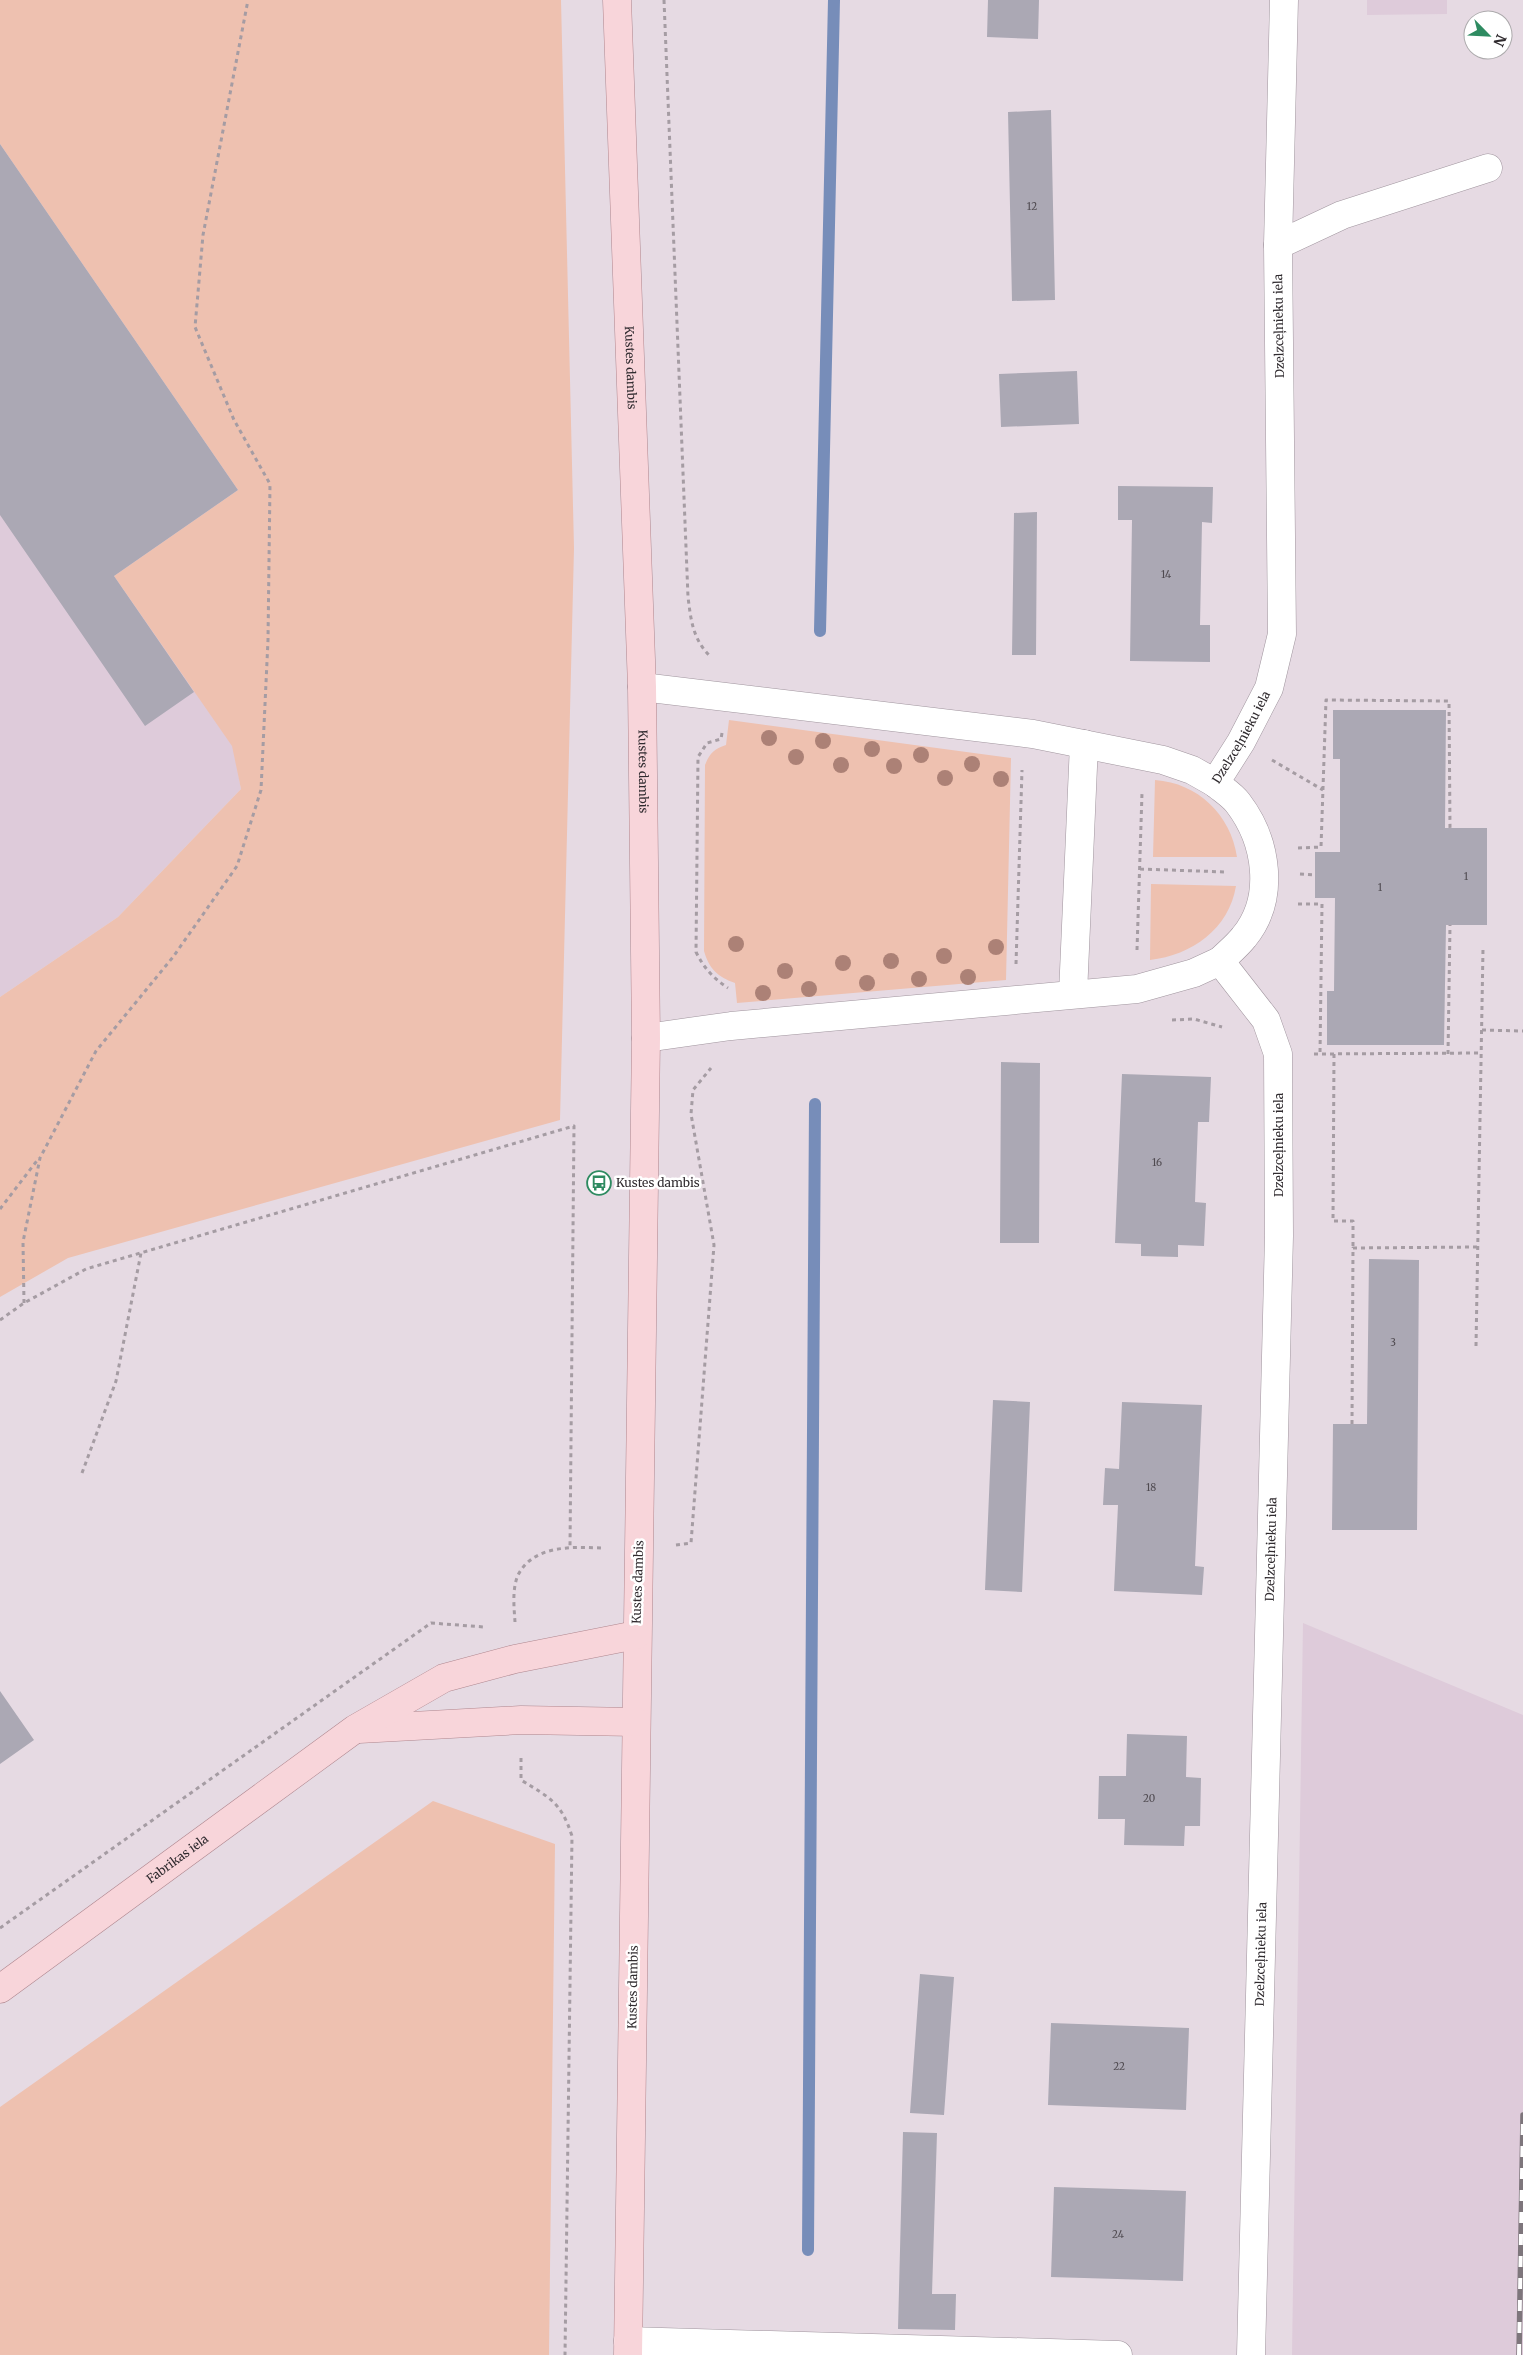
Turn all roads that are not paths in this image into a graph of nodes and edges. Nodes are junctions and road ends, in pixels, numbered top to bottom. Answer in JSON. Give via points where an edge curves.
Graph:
{"nodes":[{"id":1,"x":617,"y":0,"type":"edge"},
{"id":2,"x":1284,"y":0,"type":"edge"},
{"id":3,"x":1488,"y":168,"type":"dead end"},
{"id":4,"x":1278,"y":245,"type":"junction"},
{"id":5,"x":642,"y":687,"type":"junction"},
{"id":6,"x":1084,"y":744,"type":"junction"},
{"id":7,"x":1215,"y":783,"type":"junction"},
{"id":8,"x":1220,"y":961,"type":"junction"},
{"id":9,"x":1073,"y":994,"type":"junction"},
{"id":10,"x":646,"y":1038,"type":"junction"},
{"id":11,"x":636,"y":1635,"type":"junction"},
{"id":12,"x":636,"y":1722,"type":"junction"},
{"id":13,"x":355,"y":1729,"type":"junction"},
{"id":14,"x":0,"y":1989,"type":"edge"},
{"id":15,"x":628,"y":2348,"type":"edge"},
{"id":16,"x":1118,"y":2355,"type":"edge"},
{"id":17,"x":1251,"y":2355,"type":"edge"}],
"edges":[{"from":1,"to":5,"type":"main road","name":"Kustes dambis"},
{"from":2,"to":4,"type":"street","name":"Dzelzceļnieku iela"},
{"from":3,"to":4,"type":"street","via":[[1342,214]]},
{"from":4,"to":7,"type":"street","name":"Dzelzceļnieku iela","via":[[1282,634],[1269,688]]},
{"from":5,"to":6,"type":"street","via":[[1023,732]]},
{"from":5,"to":10,"type":"main road","name":"Kustes dambis"},
{"from":6,"to":7,"type":"street","via":[[1163,760],[1192,770]]},
{"from":6,"to":9,"type":"street"},
{"from":7,"to":8,"type":"street","name":"Dzelzceļnieku iela","via":[[1237,802],[1254,830],[1265,867],[1260,907],[1245,937]]},
{"from":8,"to":9,"type":"street","via":[[1186,976],[1136,989]]},
{"from":8,"to":17,"type":"street","name":"Dzelzceļnieku iela","via":[[1266,1020],[1278,1054],[1279,1236]]},
{"from":9,"to":10,"type":"street","via":[[731,1026]]},
{"from":10,"to":11,"type":"main road","name":"Kustes dambis","via":[[640,1549]]},
{"from":11,"to":12,"type":"main road","name":"Kustes dambis"},
{"from":11,"to":13,"type":"main road","name":"Fabrikas iela","via":[[515,1658],[444,1678]]},
{"from":12,"to":13,"type":"main road","via":[[521,1720]]},
{"from":12,"to":15,"type":"main road","name":"Kustes dambis"},
{"from":13,"to":14,"type":"main road","name":"Fabrikas iela"},
{"from":15,"to":16,"type":"street"}]}
